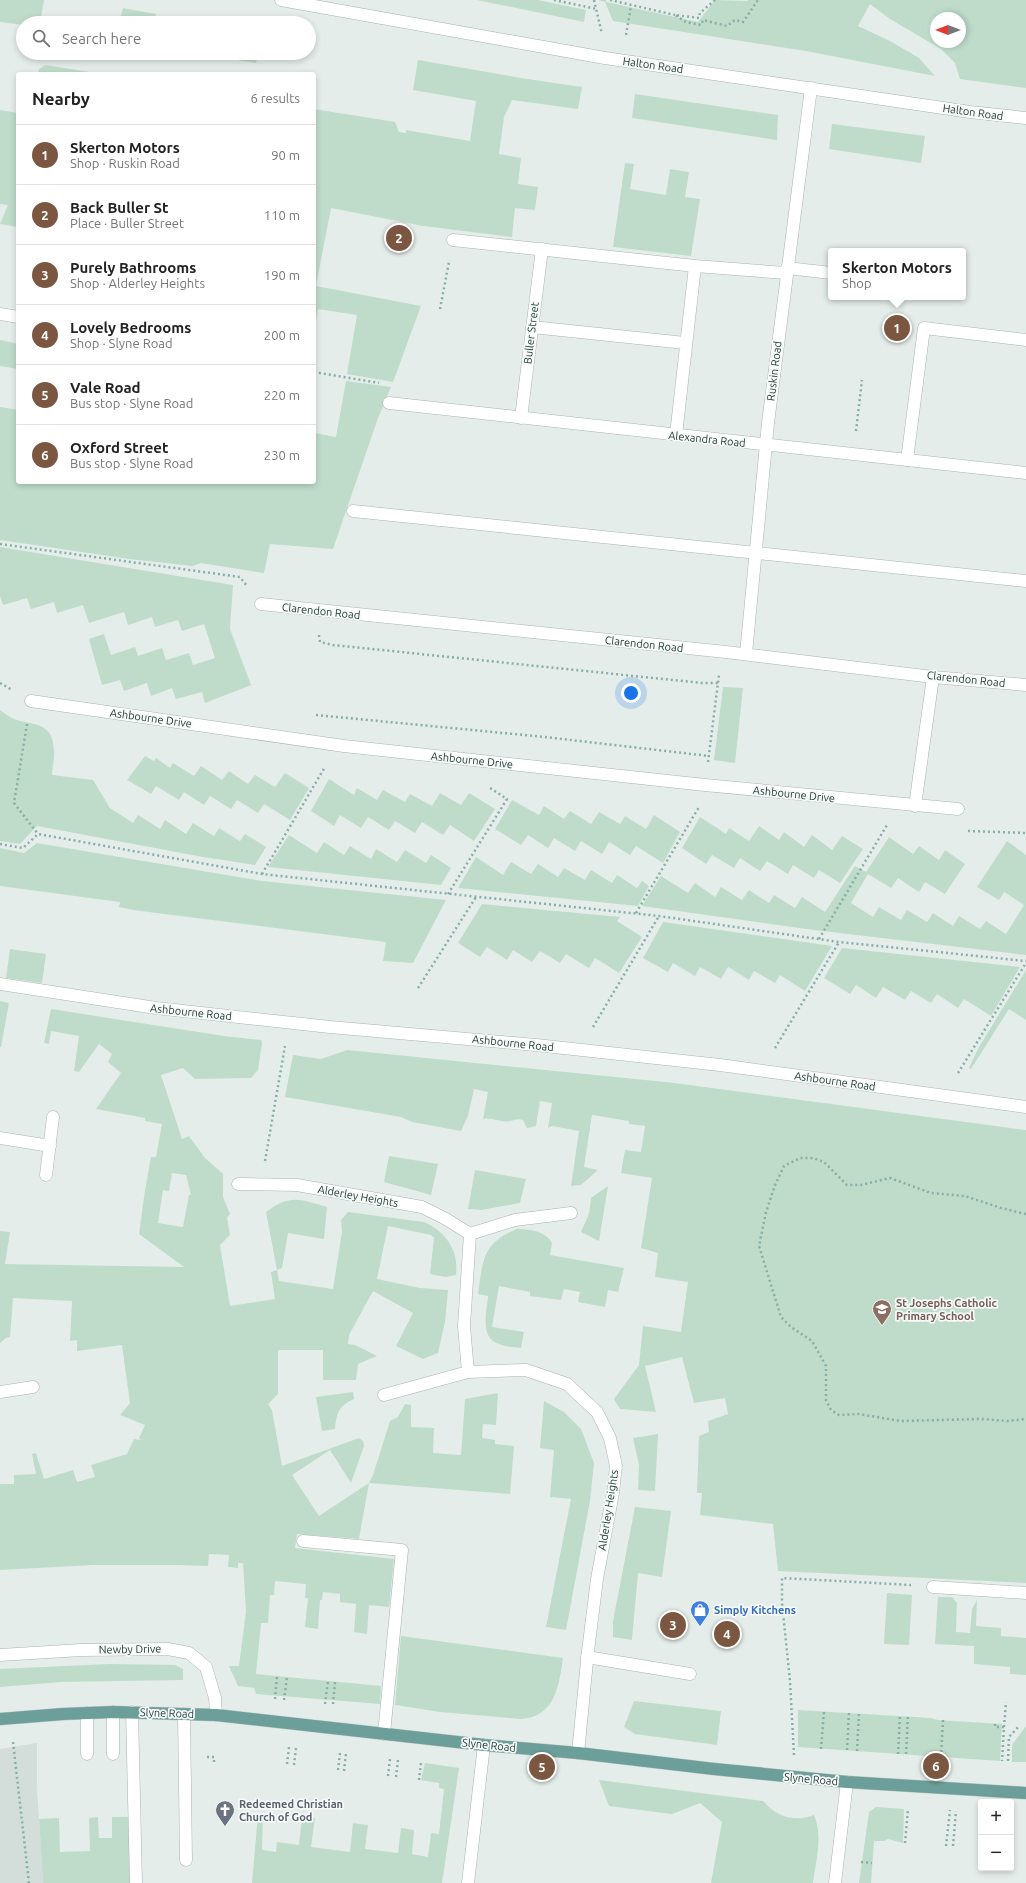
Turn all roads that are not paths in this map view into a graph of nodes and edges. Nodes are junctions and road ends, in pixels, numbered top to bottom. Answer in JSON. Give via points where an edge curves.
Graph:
{"nodes":[{"id":1,"x":281,"y":0,"type":"edge"},
{"id":2,"x":811,"y":88,"type":"junction"},
{"id":3,"x":1026,"y":118,"type":"edge"},
{"id":4,"x":453,"y":240,"type":"road end"},
{"id":5,"x":542,"y":249,"type":"junction"},
{"id":6,"x":695,"y":266,"type":"junction"},
{"id":7,"x":786,"y":271,"type":"junction"},
{"id":8,"x":828,"y":273,"type":"edge"},
{"id":9,"x":0,"y":314,"type":"edge"},
{"id":10,"x":16,"y":317,"type":"edge"},
{"id":11,"x":532,"y":328,"type":"junction"},
{"id":12,"x":1026,"y":340,"type":"edge"},
{"id":13,"x":685,"y":343,"type":"junction"},
{"id":14,"x":389,"y":403,"type":"dead end"},
{"id":15,"x":522,"y":418,"type":"junction"},
{"id":16,"x":676,"y":435,"type":"junction"},
{"id":17,"x":766,"y":445,"type":"junction"},
{"id":18,"x":907,"y":460,"type":"junction"},
{"id":19,"x":1026,"y":473,"type":"edge"},
{"id":20,"x":353,"y":511,"type":"dead end"},
{"id":21,"x":755,"y":553,"type":"junction"},
{"id":22,"x":1026,"y":581,"type":"edge"},
{"id":23,"x":261,"y":604,"type":"dead end"},
{"id":24,"x":746,"y":654,"type":"junction"},
{"id":25,"x":933,"y":677,"type":"junction"},
{"id":26,"x":1026,"y":685,"type":"edge"},
{"id":27,"x":31,"y":701,"type":"dead end"},
{"id":28,"x":915,"y":806,"type":"junction"},
{"id":29,"x":958,"y":809,"type":"dead end"},
{"id":30,"x":0,"y":984,"type":"edge"},
{"id":31,"x":1026,"y":1107,"type":"edge"},
{"id":32,"x":53,"y":1117,"type":"dead end"},
{"id":33,"x":0,"y":1138,"type":"edge"},
{"id":34,"x":50,"y":1146,"type":"junction"},
{"id":35,"x":46,"y":1175,"type":"dead end"},
{"id":36,"x":238,"y":1184,"type":"dead end"},
{"id":37,"x":572,"y":1213,"type":"dead end"},
{"id":38,"x":470,"y":1234,"type":"junction"},
{"id":39,"x":468,"y":1372,"type":"junction"},
{"id":40,"x":33,"y":1387,"type":"dead end"},
{"id":41,"x":0,"y":1392,"type":"edge"},
{"id":42,"x":384,"y":1395,"type":"dead end"},
{"id":43,"x":303,"y":1541,"type":"dead end"},
{"id":44,"x":933,"y":1587,"type":"road end"},
{"id":45,"x":1026,"y":1593,"type":"edge"},
{"id":46,"x":0,"y":1655,"type":"edge"},
{"id":47,"x":587,"y":1658,"type":"junction"},
{"id":48,"x":690,"y":1674,"type":"dead end"},
{"id":49,"x":113,"y":1712,"type":"junction"},
{"id":50,"x":132,"y":1712,"type":"junction"},
{"id":51,"x":87,"y":1713,"type":"junction"},
{"id":52,"x":184,"y":1714,"type":"junction"},
{"id":53,"x":216,"y":1715,"type":"junction"},
{"id":54,"x":0,"y":1719,"type":"edge"},
{"id":55,"x":384,"y":1734,"type":"junction"},
{"id":56,"x":484,"y":1745,"type":"junction"},
{"id":57,"x":578,"y":1753,"type":"junction"},
{"id":58,"x":87,"y":1754,"type":"dead end"},
{"id":59,"x":113,"y":1754,"type":"dead end"},
{"id":60,"x":847,"y":1782,"type":"junction"},
{"id":61,"x":1026,"y":1793,"type":"edge"},
{"id":62,"x":186,"y":1860,"type":"dead end"},
{"id":63,"x":136,"y":1883,"type":"edge"},
{"id":64,"x":468,"y":1883,"type":"edge"},
{"id":65,"x":835,"y":1883,"type":"edge"}],
"edges":[{"from":1,"to":2,"type":"street","name":"Halton Road","via":[[605,58]]},
{"from":2,"to":3,"type":"street","name":"Halton Road"},
{"from":2,"to":7,"type":"street","name":"Ruskin Road"},
{"from":4,"to":5,"type":"street"},
{"from":5,"to":6,"type":"street"},
{"from":5,"to":11,"type":"street","name":"Buller Street"},
{"from":6,"to":7,"type":"street"},
{"from":6,"to":13,"type":"street"},
{"from":7,"to":8,"type":"street"},
{"from":7,"to":17,"type":"street","name":"Ruskin Road"},
{"from":9,"to":10,"type":"street"},
{"from":11,"to":13,"type":"street"},
{"from":11,"to":15,"type":"street","name":"Buller Street"},
{"from":12,"to":18,"type":"street","via":[[924,328]]},
{"from":13,"to":16,"type":"street"},
{"from":14,"to":15,"type":"street","name":"Alexandra Road"},
{"from":15,"to":16,"type":"street","name":"Alexandra Road"},
{"from":16,"to":17,"type":"street","name":"Alexandra Road"},
{"from":17,"to":18,"type":"street","name":"Alexandra Road"},
{"from":17,"to":21,"type":"street","name":"Ruskin Road"},
{"from":18,"to":19,"type":"street","name":"Alexandra Road"},
{"from":20,"to":21,"type":"street"},
{"from":21,"to":22,"type":"street"},
{"from":21,"to":24,"type":"street","name":"Ruskin Road"},
{"from":23,"to":24,"type":"street","name":"Clarendon Road"},
{"from":24,"to":25,"type":"street","name":"Clarendon Road"},
{"from":25,"to":26,"type":"street","name":"Clarendon Road"},
{"from":25,"to":28,"type":"street"},
{"from":27,"to":28,"type":"street","name":"Ashbourne Drive","via":[[344,746]]},
{"from":28,"to":29,"type":"street","name":"Ashbourne Drive"},
{"from":30,"to":31,"type":"street","name":"Ashbourne Road","via":[[156,1008],[720,1065]]},
{"from":32,"to":34,"type":"street"},
{"from":33,"to":34,"type":"street"},
{"from":34,"to":35,"type":"street"},
{"from":36,"to":38,"type":"street","name":"Alderley Heights","via":[[297,1185],[422,1207]]},
{"from":37,"to":38,"type":"street","via":[[515,1220]]},
{"from":38,"to":39,"type":"street","via":[[464,1326]]},
{"from":39,"to":42,"type":"street","name":"Alderley Heights"},
{"from":39,"to":47,"type":"street","name":"Alderley Heights","via":[[526,1370],[567,1384],[597,1412],[610,1438],[616,1466]]},
{"from":40,"to":41,"type":"street"},
{"from":43,"to":55,"type":"street","via":[[402,1550]]},
{"from":44,"to":45,"type":"street"},
{"from":46,"to":53,"type":"street","name":"Newby Drive","via":[[81,1650],[168,1649],[189,1653],[206,1667],[215,1698]]},
{"from":47,"to":48,"type":"street"},
{"from":47,"to":57,"type":"street","name":"Alderley Heights"},
{"from":49,"to":50,"type":"main road","name":"Slyne Road"},
{"from":49,"to":51,"type":"main road","name":"Slyne Road"},
{"from":49,"to":59,"type":"street"},
{"from":50,"to":52,"type":"main road","name":"Slyne Road"},
{"from":50,"to":63,"type":"street"},
{"from":51,"to":54,"type":"main road","name":"Slyne Road"},
{"from":51,"to":58,"type":"street"},
{"from":52,"to":53,"type":"main road","name":"Slyne Road"},
{"from":52,"to":62,"type":"street"},
{"from":53,"to":55,"type":"main road","name":"Slyne Road"},
{"from":55,"to":56,"type":"main road","name":"Slyne Road"},
{"from":56,"to":57,"type":"main road","name":"Slyne Road"},
{"from":56,"to":64,"type":"street"},
{"from":57,"to":60,"type":"main road","name":"Slyne Road"},
{"from":60,"to":61,"type":"main road","name":"Slyne Road"},
{"from":60,"to":65,"type":"street"}]}
